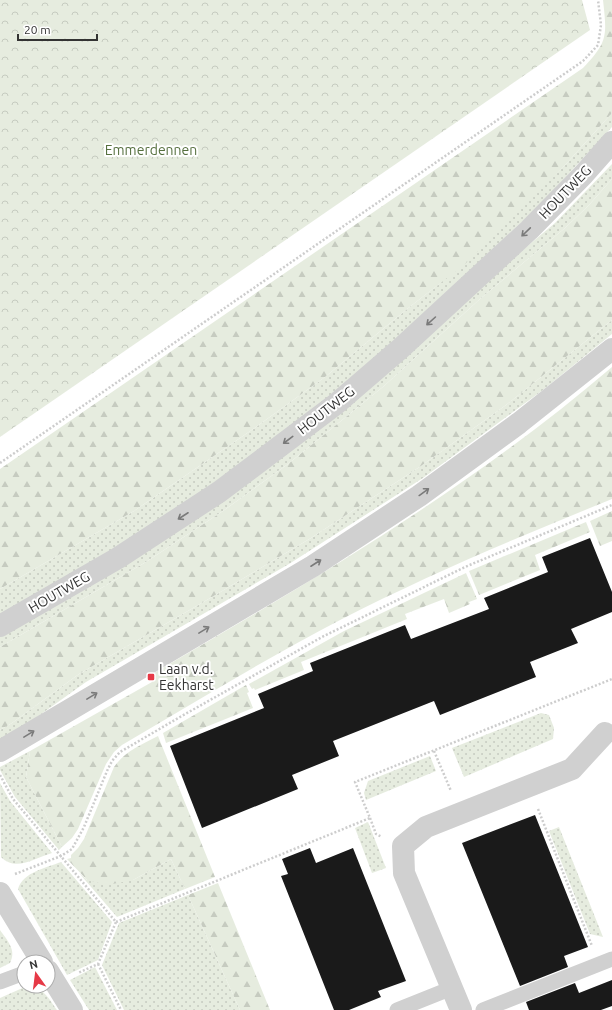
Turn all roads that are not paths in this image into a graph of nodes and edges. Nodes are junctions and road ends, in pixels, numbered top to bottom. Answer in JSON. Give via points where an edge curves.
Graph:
{"nodes":[{"id":1,"x":612,"y":142,"type":"edge"},
{"id":2,"x":612,"y":349,"type":"edge"},
{"id":3,"x":0,"y":626,"type":"edge"},
{"id":4,"x":605,"y":733,"type":"dead end"},
{"id":5,"x":0,"y":751,"type":"edge"},
{"id":6,"x":0,"y":893,"type":"edge"},
{"id":7,"x":37,"y":954,"type":"edge"},
{"id":8,"x":612,"y":959,"type":"edge"},
{"id":9,"x":16,"y":976,"type":"edge"},
{"id":10,"x":0,"y":982,"type":"edge"},
{"id":11,"x":56,"y":984,"type":"edge"},
{"id":12,"x":452,"y":988,"type":"junction"},
{"id":13,"x":72,"y":1010,"type":"edge"},
{"id":14,"x":397,"y":1010,"type":"edge"},
{"id":15,"x":461,"y":1010,"type":"edge"},
{"id":16,"x":483,"y":1010,"type":"edge"}],
"edges":[{"from":1,"to":3,"type":"street","name":"HOUTWEG","one_way":true,"via":[[529,230],[336,404],[219,492],[118,558]]},
{"from":5,"to":2,"type":"street","one_way":true,"via":[[313,566],[419,496],[519,423]]},
{"from":4,"to":12,"type":"street","via":[[572,769],[426,827],[403,846],[404,873]]},
{"from":6,"to":7,"type":"street"},
{"from":8,"to":16,"type":"lane"},
{"from":9,"to":10,"type":"lane"},
{"from":11,"to":13,"type":"street"},
{"from":12,"to":14,"type":"lane"},
{"from":12,"to":15,"type":"street"}]}
